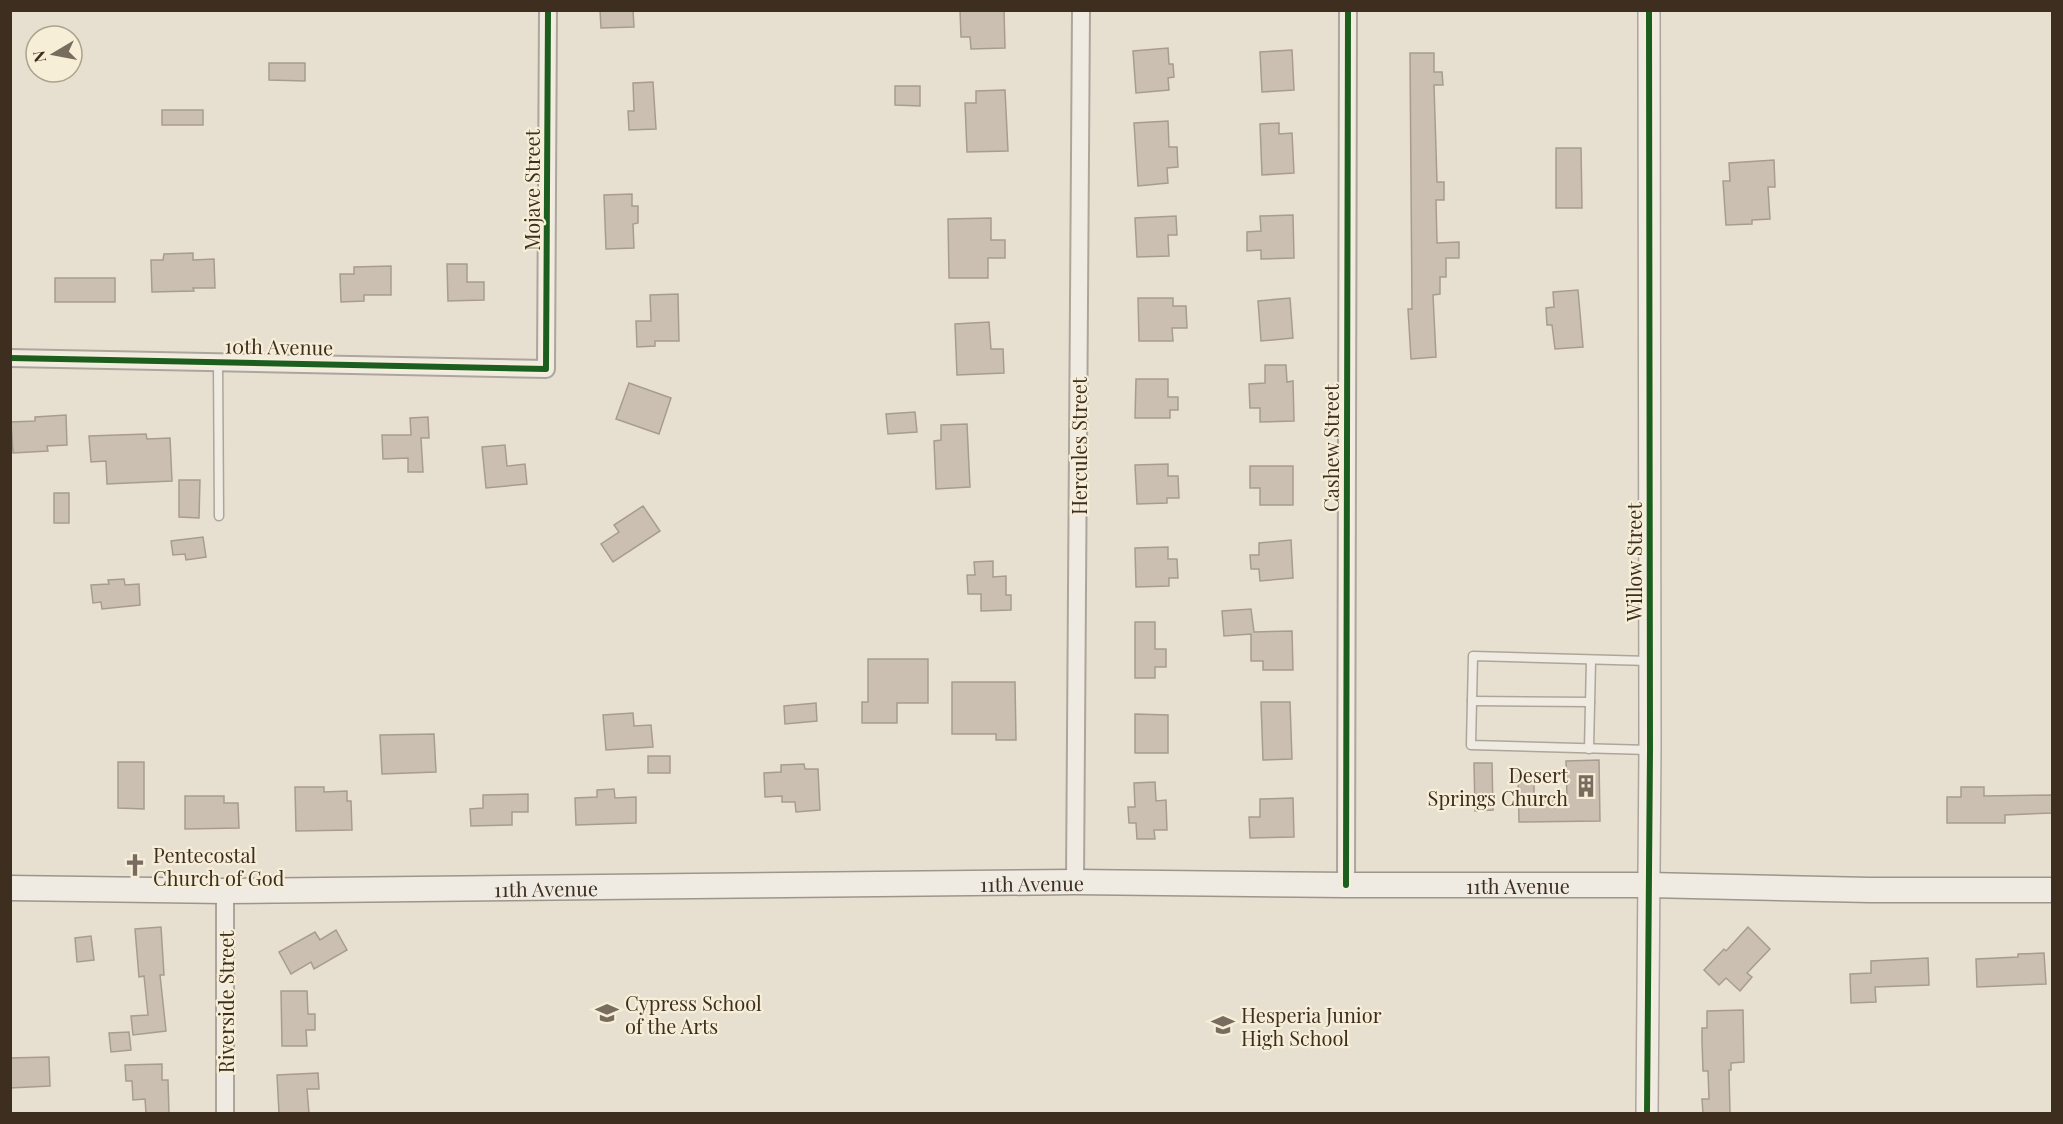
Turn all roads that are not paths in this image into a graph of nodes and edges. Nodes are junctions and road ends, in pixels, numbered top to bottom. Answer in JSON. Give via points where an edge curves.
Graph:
{"nodes":[{"id":1,"x":548,"y":10,"type":"edge"},
{"id":2,"x":1080,"y":10,"type":"edge"},
{"id":3,"x":1348,"y":10,"type":"edge"},
{"id":4,"x":1649,"y":10,"type":"edge"},
{"id":5,"x":10,"y":358,"type":"edge"},
{"id":6,"x":218,"y":361,"type":"junction"},
{"id":7,"x":546,"y":369,"type":"joint"},
{"id":8,"x":219,"y":516,"type":"dead end"},
{"id":9,"x":1592,"y":660,"type":"junction"},
{"id":10,"x":1650,"y":661,"type":"junction"},
{"id":11,"x":1472,"y":701,"type":"junction"},
{"id":12,"x":1590,"y":702,"type":"junction"},
{"id":13,"x":1589,"y":748,"type":"junction"},
{"id":14,"x":1650,"y":750,"type":"junction"},
{"id":15,"x":1075,"y":882,"type":"junction"},
{"id":16,"x":1346,"y":885,"type":"junction"},
{"id":17,"x":1648,"y":885,"type":"junction"},
{"id":18,"x":10,"y":888,"type":"edge"},
{"id":19,"x":2052,"y":890,"type":"edge"},
{"id":20,"x":225,"y":891,"type":"junction"},
{"id":21,"x":225,"y":1113,"type":"edge"},
{"id":22,"x":1647,"y":1113,"type":"edge"}],
"edges":[{"from":1,"to":7,"type":"street","name":"Mojave Street"},
{"from":2,"to":15,"type":"street","name":"Hercules Street"},
{"from":3,"to":16,"type":"street","name":"Cashew Street"},
{"from":4,"to":10,"type":"street","name":"Willow Street"},
{"from":5,"to":6,"type":"street","name":"10th Avenue"},
{"from":6,"to":7,"type":"street","name":"10th Avenue"},
{"from":6,"to":8,"type":"lane"},
{"from":9,"to":10,"type":"lane"},
{"from":9,"to":11,"type":"lane","via":[[1473,656]]},
{"from":9,"to":12,"type":"lane"},
{"from":10,"to":14,"type":"street","name":"Willow Street"},
{"from":11,"to":12,"type":"lane"},
{"from":11,"to":13,"type":"lane","via":[[1471,745]]},
{"from":12,"to":13,"type":"lane"},
{"from":13,"to":14,"type":"lane"},
{"from":14,"to":17,"type":"street","name":"Willow Street"},
{"from":15,"to":16,"type":"main road","name":"11th Avenue"},
{"from":15,"to":20,"type":"main road","name":"11th Avenue"},
{"from":16,"to":17,"type":"main road","name":"11th Avenue"},
{"from":17,"to":19,"type":"main road","name":"11th Avenue"},
{"from":17,"to":22,"type":"street","name":"Willow Street"},
{"from":18,"to":20,"type":"main road","name":"11th Avenue"},
{"from":20,"to":21,"type":"street","name":"Riverside Street"}]}
